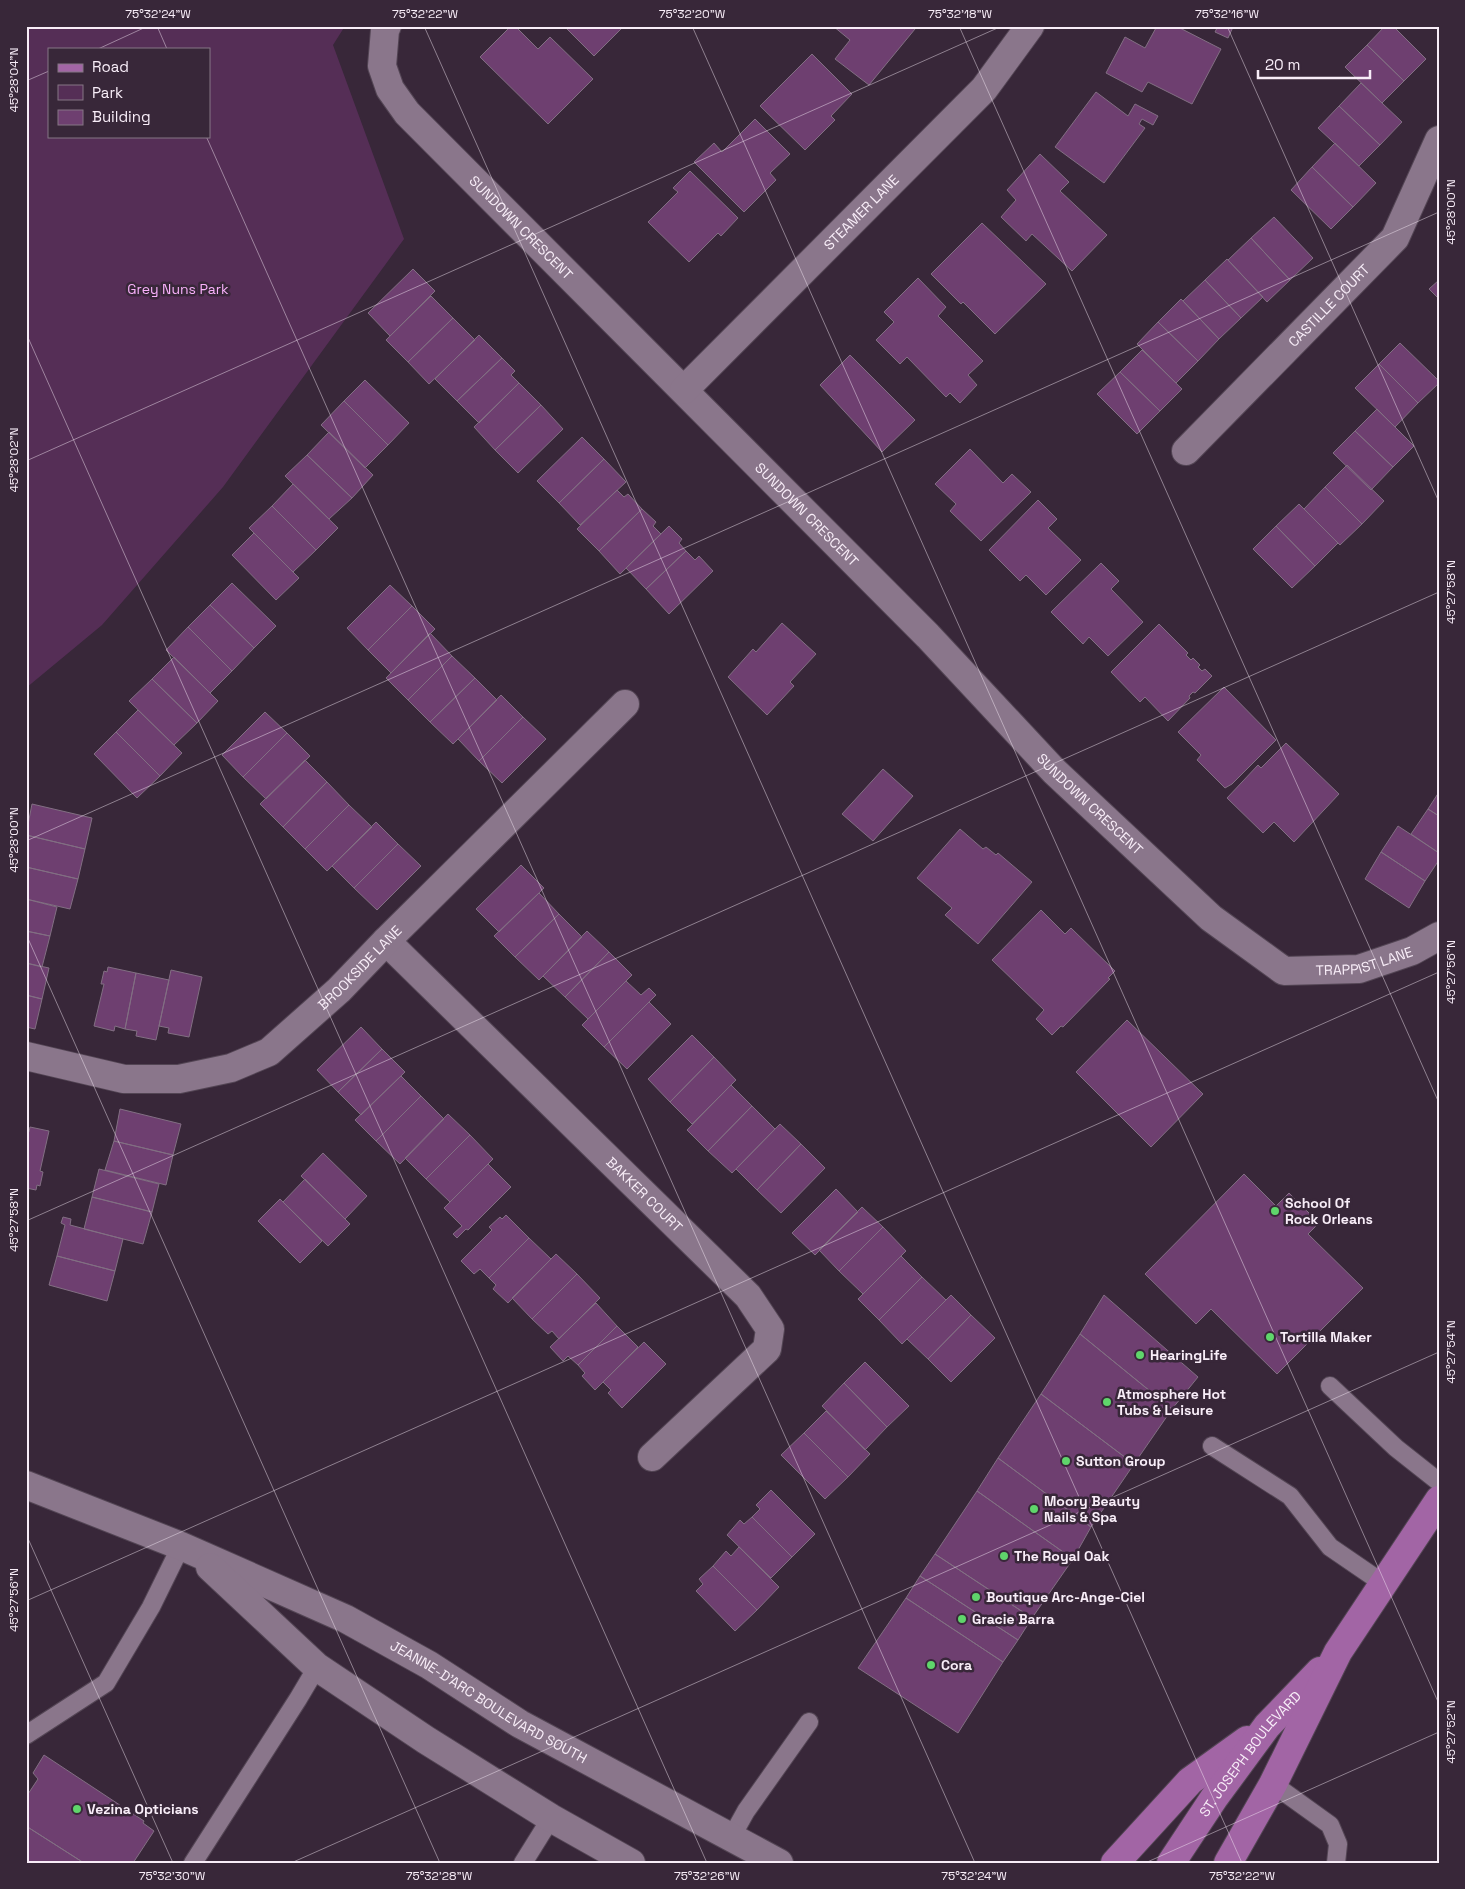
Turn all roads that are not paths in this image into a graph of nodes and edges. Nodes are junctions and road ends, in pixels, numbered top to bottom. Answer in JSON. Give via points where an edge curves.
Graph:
{"nodes":[{"id":1,"x":387,"y":26,"type":"edge"},
{"id":2,"x":1030,"y":26,"type":"edge"},
{"id":3,"x":1438,"y":144,"type":"edge"},
{"id":4,"x":684,"y":390,"type":"junction"},
{"id":5,"x":1186,"y":451,"type":"dead end"},
{"id":6,"x":626,"y":704,"type":"dead end"},
{"id":7,"x":1439,"y":936,"type":"edge"},
{"id":8,"x":386,"y":941,"type":"junction"},
{"id":9,"x":1284,"y":971,"type":"joint"},
{"id":10,"x":26,"y":1056,"type":"edge"},
{"id":11,"x":1330,"y":1386,"type":"dead end"},
{"id":12,"x":1212,"y":1446,"type":"dead end"},
{"id":13,"x":652,"y":1457,"type":"dead end"},
{"id":14,"x":1439,"y":1482,"type":"edge"},
{"id":15,"x":26,"y":1485,"type":"edge"},
{"id":16,"x":1439,"y":1500,"type":"edge"},
{"id":17,"x":187,"y":1549,"type":"junction"},
{"id":18,"x":1384,"y":1584,"type":"junction"},
{"id":19,"x":1338,"y":1652,"type":"junction"},
{"id":20,"x":317,"y":1667,"type":"junction"},
{"id":21,"x":809,"y":1722,"type":"dead end"},
{"id":22,"x":1267,"y":1726,"type":"junction"},
{"id":23,"x":26,"y":1734,"type":"edge"},
{"id":24,"x":1273,"y":1784,"type":"junction"},
{"id":25,"x":551,"y":1818,"type":"junction"},
{"id":26,"x":731,"y":1838,"type":"junction"},
{"id":27,"x":193,"y":1863,"type":"edge"},
{"id":28,"x":523,"y":1863,"type":"edge"},
{"id":29,"x":631,"y":1863,"type":"edge"},
{"id":30,"x":779,"y":1863,"type":"edge"},
{"id":31,"x":1115,"y":1863,"type":"edge"},
{"id":32,"x":1171,"y":1863,"type":"edge"},
{"id":33,"x":1228,"y":1863,"type":"edge"},
{"id":34,"x":1336,"y":1863,"type":"edge"}],
"edges":[{"from":1,"to":4,"type":"street","name":"SUNDOWN CRESCENT","via":[[382,66],[390,89],[407,114]]},
{"from":2,"to":4,"type":"street","name":"STEAMER LANE","via":[[984,89]]},
{"from":3,"to":5,"type":"street","name":"CASTILLE COURT","via":[[1395,238]]},
{"from":4,"to":9,"type":"street","name":"SUNDOWN CRESCENT","via":[[928,636],[1054,771],[1211,918]]},
{"from":6,"to":8,"type":"street","name":"BROOKSIDE LANE"},
{"from":7,"to":9,"type":"street","name":"TRAPPIST LANE","via":[[1412,951],[1359,970]]},
{"from":8,"to":10,"type":"street","name":"BROOKSIDE LANE","via":[[339,990],[269,1052],[231,1068],[179,1079],[124,1079]]},
{"from":8,"to":13,"type":"street","name":"BAKKER COURT","via":[[748,1296],[770,1329],[767,1349]]},
{"from":11,"to":14,"type":"lane","via":[[1396,1448]]},
{"from":12,"to":18,"type":"lane","via":[[1290,1496],[1330,1547]]},
{"from":15,"to":17,"type":"street","name":"JEANNE-D'ARC BOULEVARD SOUTH"},
{"from":16,"to":18,"type":"main road","name":"ST. JOSEPH BOULEVARD"},
{"from":17,"to":20,"type":"street","name":"JEANNE-D'ARC BOULEVARD SOUTH"},
{"from":17,"to":23,"type":"lane","via":[[106,1683]]},
{"from":17,"to":26,"type":"street","name":"JEANNE-D'ARC BOULEVARD SOUTH","via":[[346,1619],[429,1665],[520,1724]]},
{"from":18,"to":19,"type":"main road","name":"ST. JOSEPH BOULEVARD"},
{"from":19,"to":22,"type":"main road","name":"ST. JOSEPH BOULEVARD"},
{"from":19,"to":24,"type":"main road","name":"ST. JOSEPH BOULEVARD"},
{"from":20,"to":25,"type":"street","name":"JEANNE-D'ARC BOULEVARD SOUTH"},
{"from":20,"to":27,"type":"lane"},
{"from":21,"to":26,"type":"lane","via":[[746,1811]]},
{"from":22,"to":31,"type":"main road","via":[[1190,1781]]},
{"from":22,"to":32,"type":"main road","name":"ST. JOSEPH BOULEVARD"},
{"from":24,"to":33,"type":"main road","name":"ST. JOSEPH BOULEVARD"},
{"from":24,"to":34,"type":"lane","via":[[1330,1825],[1338,1844]]},
{"from":25,"to":28,"type":"lane"},
{"from":25,"to":29,"type":"street","name":"JEANNE-D'ARC BOULEVARD SOUTH"},
{"from":26,"to":30,"type":"street","name":"JEANNE-D'ARC BOULEVARD SOUTH"}]}
